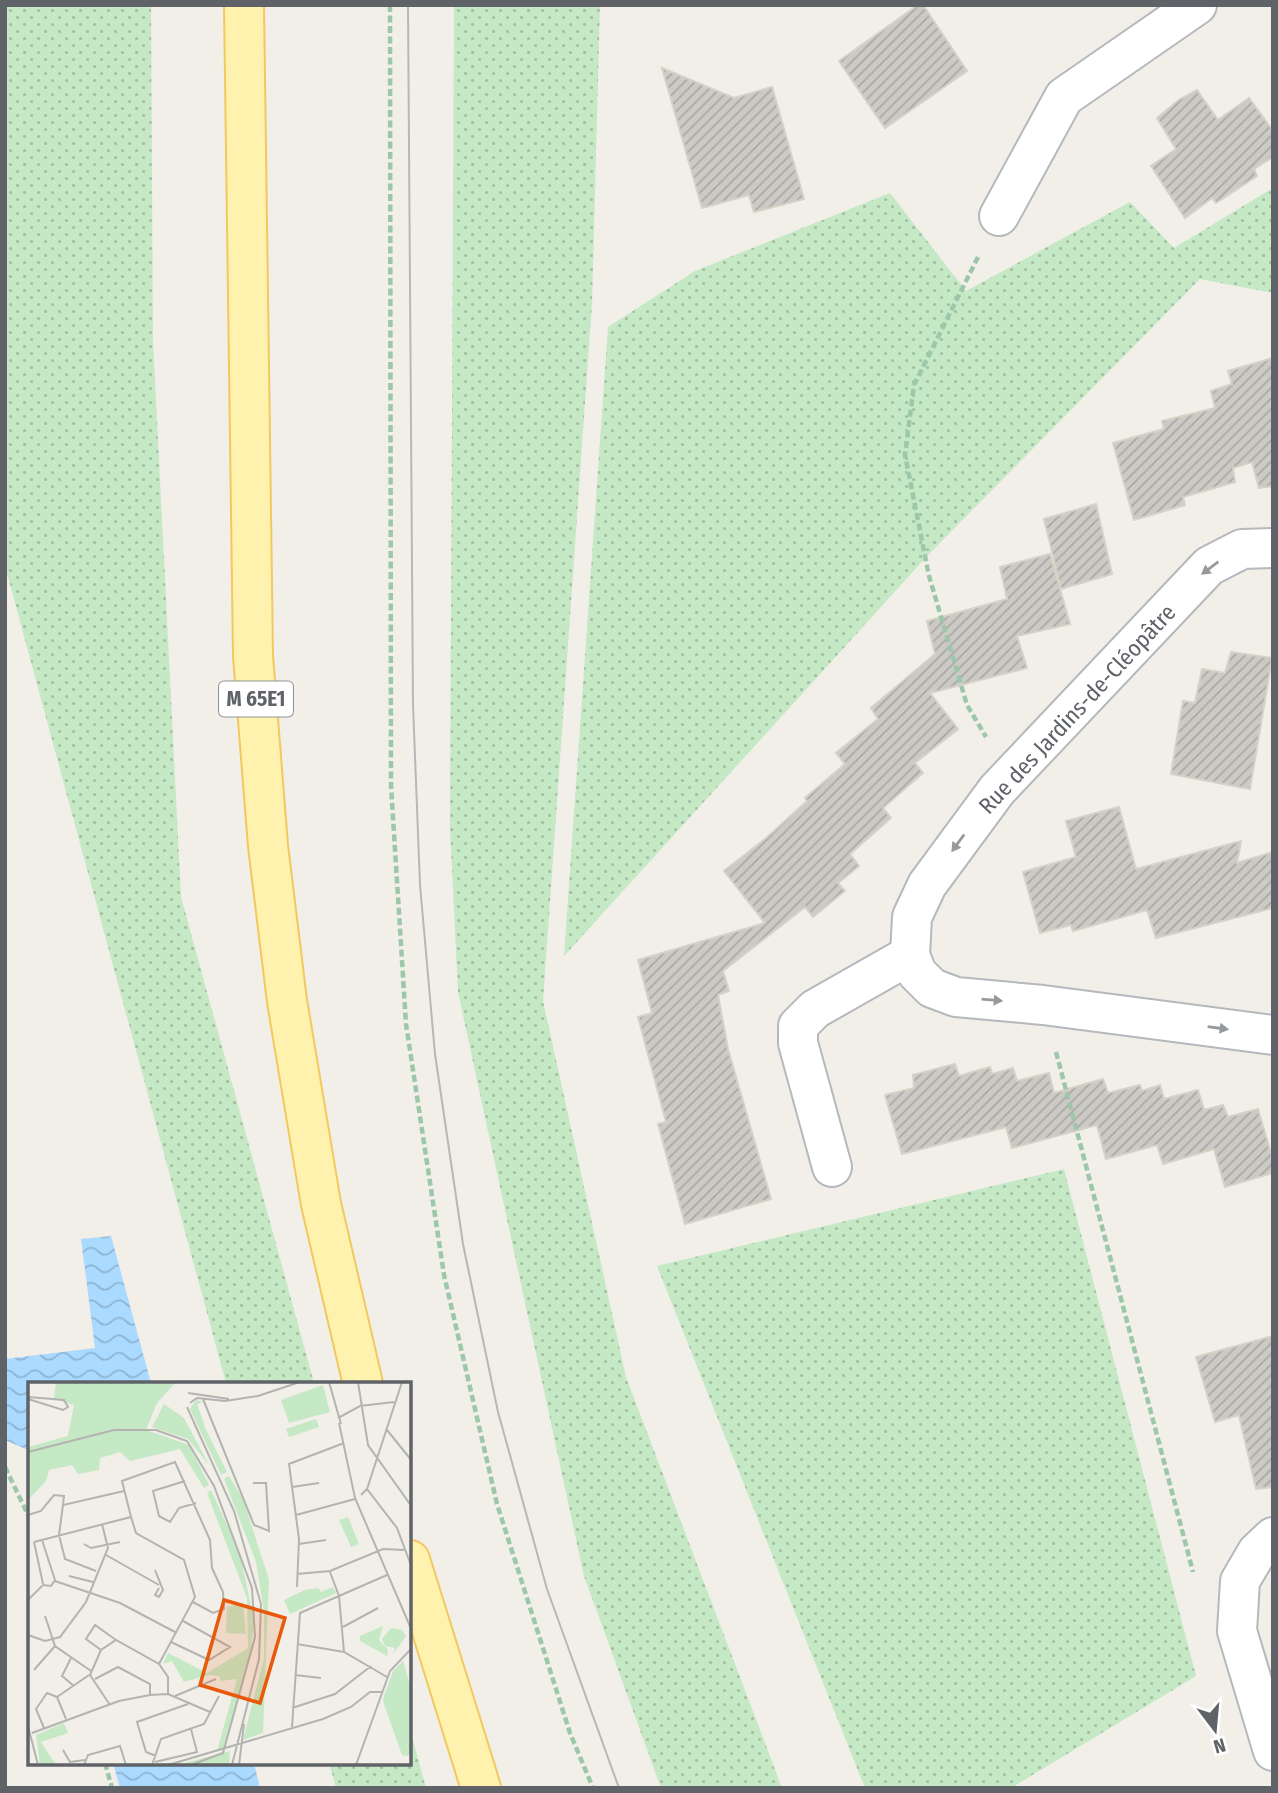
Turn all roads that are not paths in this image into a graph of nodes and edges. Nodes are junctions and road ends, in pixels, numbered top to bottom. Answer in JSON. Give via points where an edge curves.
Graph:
{"nodes":[{"id":1,"x":244,"y":5,"type":"edge"},
{"id":2,"x":1197,"y":5,"type":"edge"},
{"id":3,"x":999,"y":216,"type":"road end"},
{"id":4,"x":1273,"y":548,"type":"edge"},
{"id":5,"x":910,"y":956,"type":"junction"},
{"id":6,"x":1273,"y":1035,"type":"edge"},
{"id":7,"x":832,"y":1167,"type":"dead end"},
{"id":8,"x":363,"y":1382,"type":"edge"},
{"id":9,"x":1273,"y":1538,"type":"edge"},
{"id":10,"x":411,"y":1563,"type":"edge"},
{"id":11,"x":1273,"y":1751,"type":"edge"},
{"id":12,"x":481,"y":1788,"type":"edge"}],
"edges":[{"from":1,"to":8,"type":"main road","number":"M 65E1","via":[[253,656],[268,846],[287,1001],[321,1204]]},
{"from":2,"to":3,"type":"street","via":[[1064,97]]},
{"from":4,"to":5,"type":"street","name":"Rue des Jardins-de-Cléopâtre","one_way":true,"via":[[1242,549],[1209,566],[997,790],[927,885],[912,917]]},
{"from":5,"to":6,"type":"street","one_way":true,"via":[[917,973],[932,988],[956,997]]},
{"from":5,"to":7,"type":"street","via":[[815,1009],[797,1026]]},
{"from":9,"to":11,"type":"street","via":[[1257,1552],[1240,1581],[1237,1631]]},
{"from":10,"to":12,"type":"main road"}]}
